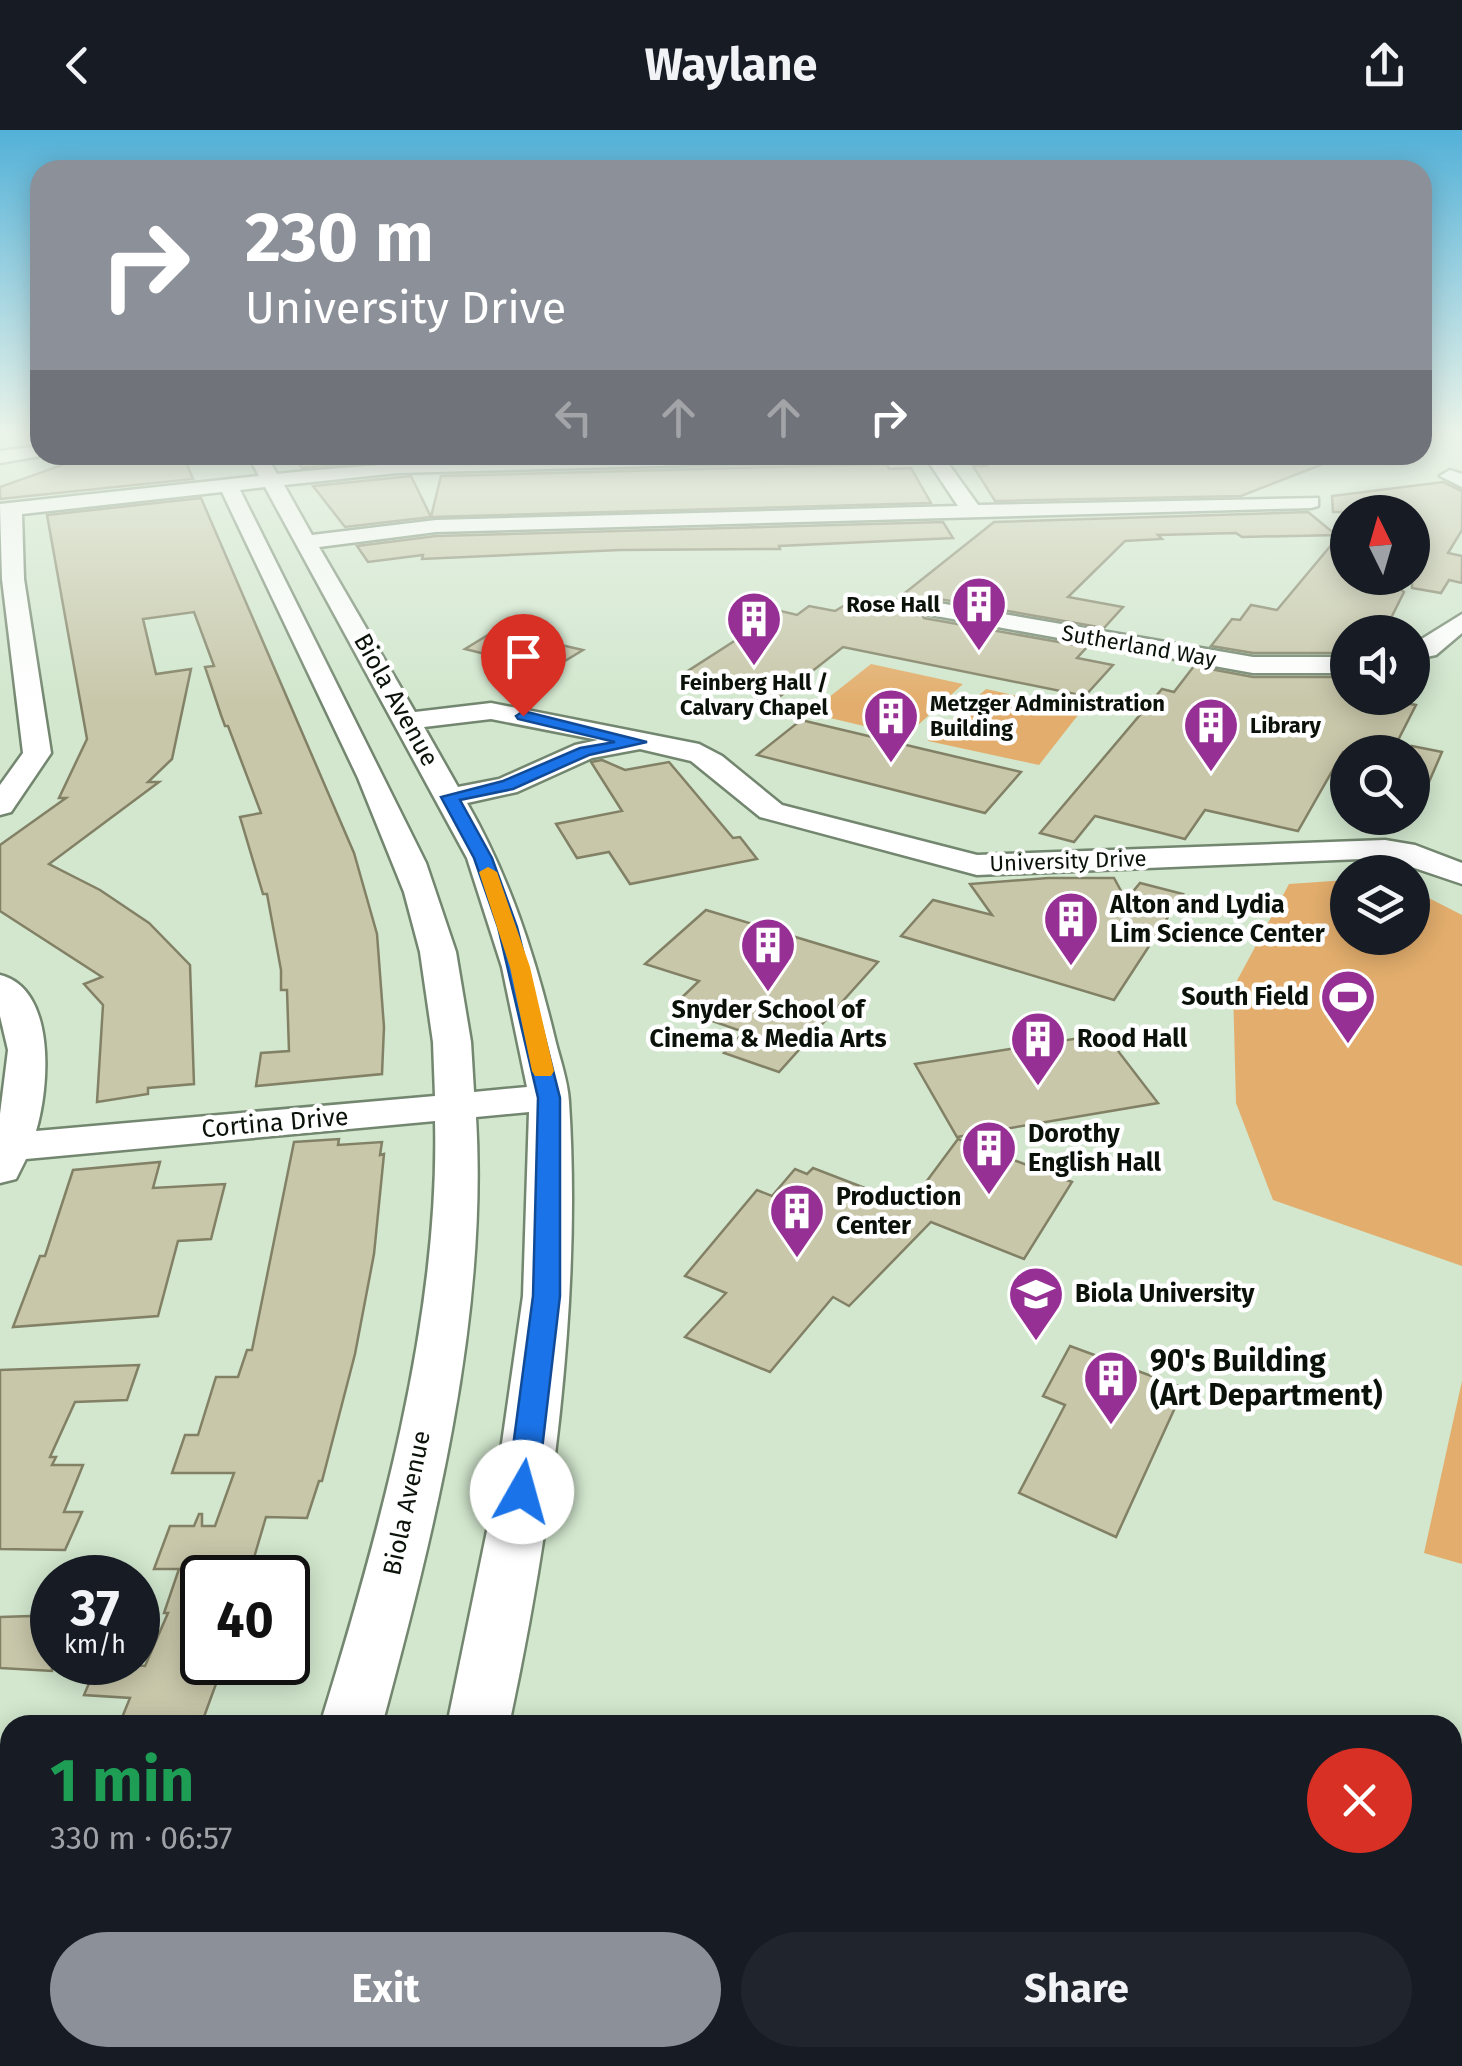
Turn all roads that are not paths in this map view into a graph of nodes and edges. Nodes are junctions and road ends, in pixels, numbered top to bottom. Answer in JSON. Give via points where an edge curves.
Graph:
{"nodes":[{"id":1,"x":6,"y":522,"type":"edge"},
{"id":2,"x":246,"y":522,"type":"edge"},
{"id":3,"x":297,"y":522,"type":"edge"},
{"id":4,"x":567,"y":522,"type":"edge"},
{"id":5,"x":308,"y":542,"type":"junction"},
{"id":6,"x":6,"y":580,"type":"edge"},
{"id":7,"x":933,"y":609,"type":"dead end"},
{"id":8,"x":1462,"y":621,"type":"edge"},
{"id":9,"x":1430,"y":648,"type":"edge"},
{"id":10,"x":1330,"y":665,"type":"edge"},
{"id":11,"x":11,"y":672,"type":"edge"},
{"id":12,"x":499,"y":712,"type":"junction"},
{"id":13,"x":408,"y":720,"type":"junction"},
{"id":14,"x":640,"y":742,"type":"junction"},
{"id":15,"x":532,"y":774,"type":"junction"},
{"id":16,"x":450,"y":797,"type":"junction"},
{"id":17,"x":0,"y":806,"type":"edge"},
{"id":18,"x":1462,"y":874,"type":"edge"},
{"id":19,"x":0,"y":986,"type":"edge"},
{"id":20,"x":549,"y":1098,"type":"junction"},
{"id":21,"x":456,"y":1107,"type":"junction"},
{"id":22,"x":4,"y":1156,"type":"edge"},
{"id":23,"x":353,"y":1715,"type":"edge"},
{"id":24,"x":480,"y":1715,"type":"edge"}],
"edges":[{"from":1,"to":6,"type":"street"},
{"from":2,"to":21,"type":"street","name":"Biola Avenue","via":[[408,853],[439,953]]},
{"from":3,"to":5,"type":"street","name":"Biola Avenue"},
{"from":4,"to":5,"type":"street","via":[[436,526]]},
{"from":5,"to":13,"type":"street","name":"Biola Avenue"},
{"from":6,"to":11,"type":"street"},
{"from":7,"to":10,"type":"street","name":"Sutherland Way","via":[[1192,656]]},
{"from":8,"to":9,"type":"street"},
{"from":11,"to":17,"type":"street","via":[[37,753]]},
{"from":12,"to":13,"type":"street","name":"University Drive"},
{"from":12,"to":14,"type":"street","name":"University Drive"},
{"from":12,"to":15,"type":"street","via":[[543,740],[544,757]]},
{"from":13,"to":16,"type":"street","name":"Biola Avenue"},
{"from":14,"to":15,"type":"street","name":"University Drive","via":[[586,751]]},
{"from":14,"to":18,"type":"street","name":"University Drive","via":[[710,758],[771,811],[977,864],[1385,849]]},
{"from":15,"to":16,"type":"street","name":"University Drive"},
{"from":16,"to":20,"type":"street","name":"Biola Avenue","via":[[483,858],[508,927]]},
{"from":19,"to":22,"type":"street","via":[[15,1001],[31,1059]]},
{"from":20,"to":21,"type":"street","name":"Cortina Drive"},
{"from":20,"to":24,"type":"street","name":"Biola Avenue","via":[[546,1296],[522,1492]]},
{"from":21,"to":22,"type":"street","name":"Cortina Drive"},
{"from":21,"to":23,"type":"street","name":"Biola Avenue","via":[[440,1334],[415,1479]]}]}
